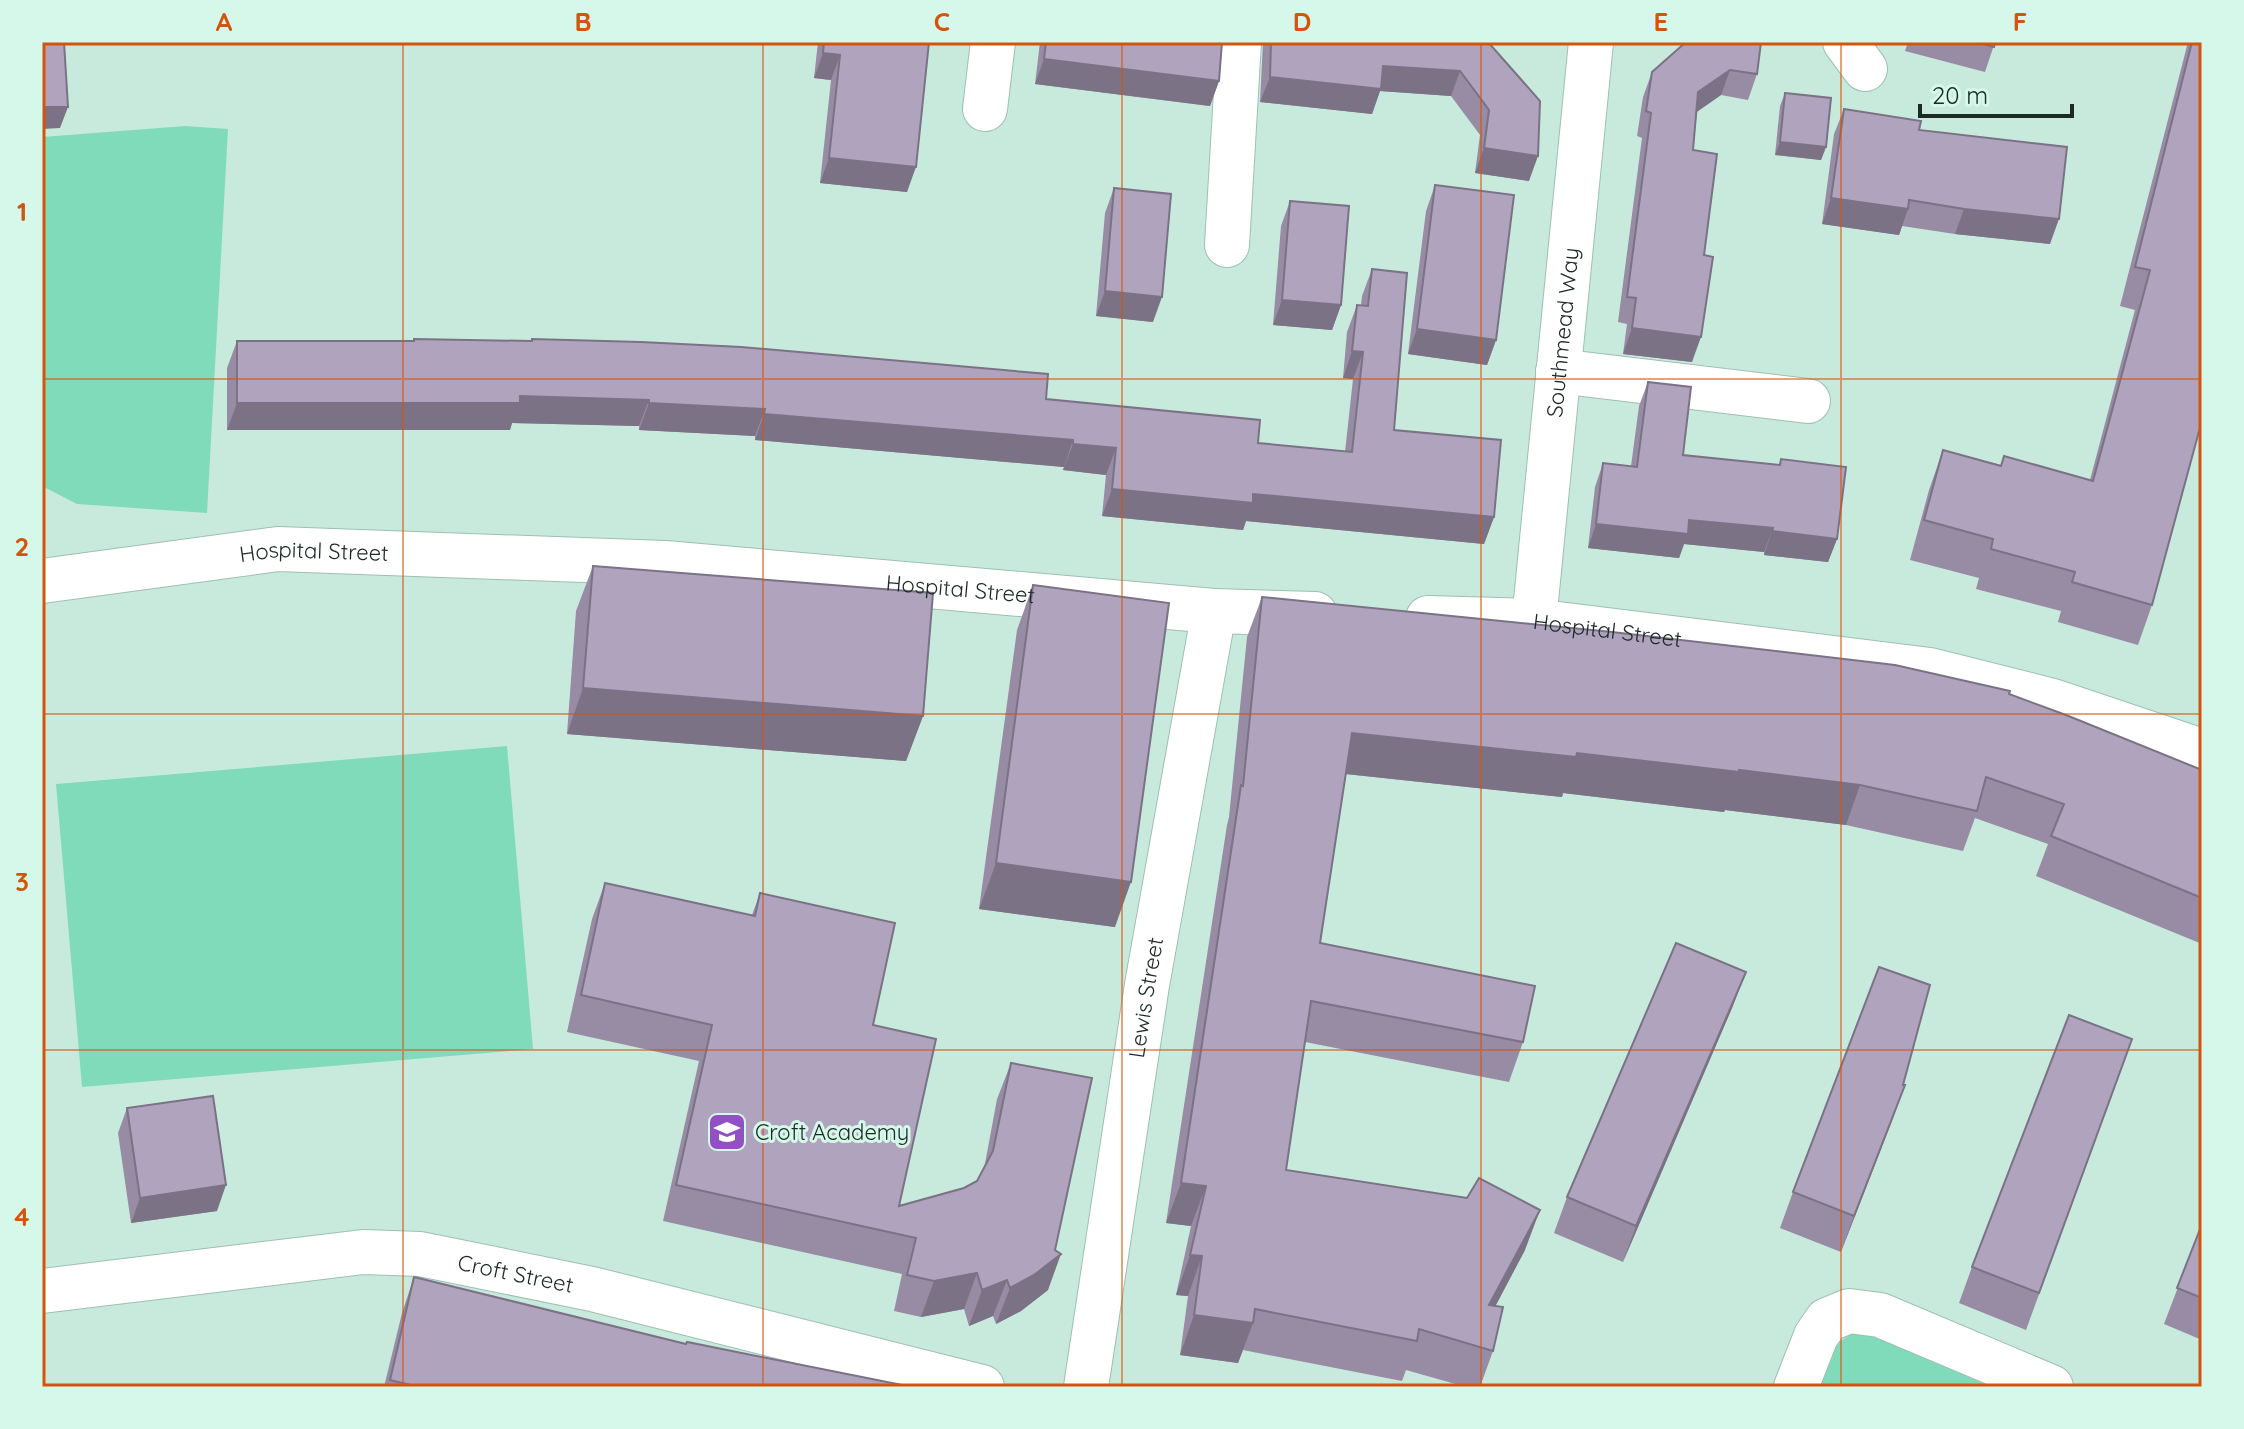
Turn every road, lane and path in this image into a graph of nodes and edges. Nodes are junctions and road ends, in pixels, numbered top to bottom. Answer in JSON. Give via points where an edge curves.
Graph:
{"nodes":[{"id":1,"x":993,"y":42,"type":"edge"},
{"id":2,"x":1239,"y":42,"type":"edge"},
{"id":3,"x":1591,"y":42,"type":"edge"},
{"id":4,"x":985,"y":109,"type":"dead end"},
{"id":5,"x":1227,"y":245,"type":"dead end"},
{"id":6,"x":1558,"y":371,"type":"junction"},
{"id":7,"x":1808,"y":401,"type":"dead end"},
{"id":8,"x":42,"y":581,"type":"edge"},
{"id":9,"x":1214,"y":611,"type":"junction"},
{"id":10,"x":1534,"y":621,"type":"junction"},
{"id":11,"x":2199,"y":737,"type":"edge"},
{"id":12,"x":42,"y":1291,"type":"edge"},
{"id":13,"x":982,"y":1387,"type":"edge"},
{"id":14,"x":1086,"y":1387,"type":"edge"},
{"id":15,"x":1796,"y":1387,"type":"edge"},
{"id":16,"x":2051,"y":1387,"type":"edge"}],
"edges":[{"from":1,"to":4,"type":"street"},
{"from":2,"to":5,"type":"street"},
{"from":3,"to":6,"type":"street","name":"Southmead Way"},
{"from":6,"to":7,"type":"street"},
{"from":6,"to":10,"type":"street","name":"Southmead Way"},
{"from":8,"to":9,"type":"street","name":"Hospital Street","via":[[278,549],[665,563]]},
{"from":9,"to":10,"type":"street","name":"Hospital Street"},
{"from":9,"to":14,"type":"street","name":"Lewis Street","via":[[1147,985]]},
{"from":10,"to":11,"type":"street","name":"Hospital Street","via":[[1930,670]]},
{"from":12,"to":13,"type":"street","name":"Croft Street","via":[[363,1252],[420,1254],[592,1289]]},
{"from":15,"to":16,"type":"street","via":[[1827,1320],[1849,1311],[1880,1315]]}]}
